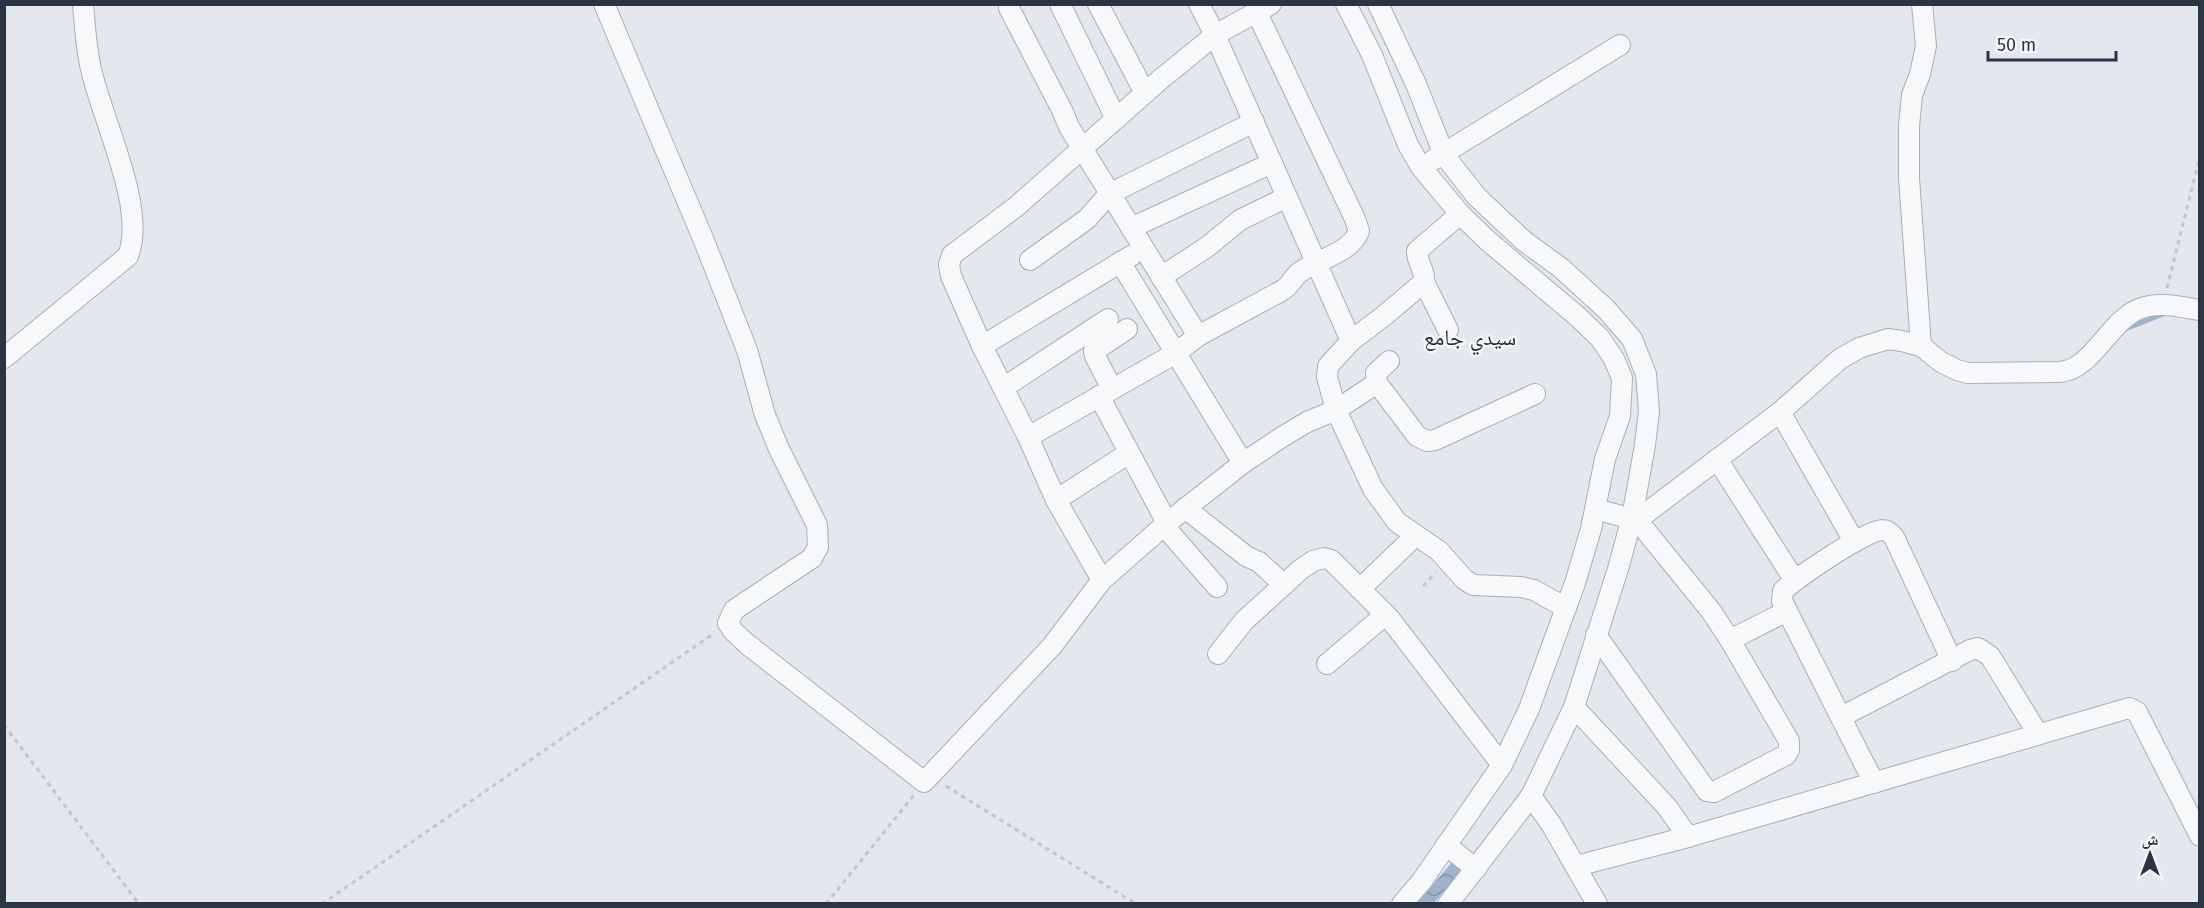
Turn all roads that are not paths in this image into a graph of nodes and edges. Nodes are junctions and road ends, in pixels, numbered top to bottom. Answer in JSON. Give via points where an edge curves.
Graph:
{"nodes":[{"id":1,"x":83,"y":4,"type":"edge"},
{"id":2,"x":604,"y":4,"type":"edge"},
{"id":3,"x":1060,"y":4,"type":"edge"},
{"id":4,"x":1098,"y":4,"type":"edge"},
{"id":5,"x":1199,"y":4,"type":"edge"},
{"id":6,"x":1346,"y":4,"type":"edge"},
{"id":7,"x":1378,"y":4,"type":"edge"},
{"id":8,"x":1922,"y":4,"type":"edge"},
{"id":9,"x":1009,"y":8,"type":"dead end"},
{"id":10,"x":1264,"y":9,"type":"edge"},
{"id":11,"x":1215,"y":35,"type":"junction"},
{"id":12,"x":1620,"y":45,"type":"dead end"},
{"id":13,"x":1145,"y":93,"type":"junction"},
{"id":14,"x":1116,"y":119,"type":"junction"},
{"id":15,"x":1254,"y":122,"type":"junction"},
{"id":16,"x":1082,"y":150,"type":"junction"},
{"id":17,"x":1443,"y":155,"type":"junction"},
{"id":18,"x":1272,"y":164,"type":"junction"},
{"id":19,"x":1421,"y":167,"type":"junction"},
{"id":20,"x":1109,"y":194,"type":"junction"},
{"id":21,"x":1287,"y":196,"type":"junction"},
{"id":22,"x":1460,"y":214,"type":"junction"},
{"id":23,"x":1131,"y":228,"type":"junction"},
{"id":24,"x":1144,"y":249,"type":"junction"},
{"id":25,"x":1030,"y":260,"type":"dead end"},
{"id":26,"x":1120,"y":262,"type":"junction"},
{"id":27,"x":1316,"y":262,"type":"junction"},
{"id":28,"x":1161,"y":277,"type":"junction"},
{"id":29,"x":1424,"y":282,"type":"junction"},
{"id":30,"x":2199,"y":310,"type":"edge"},
{"id":31,"x":1108,"y":319,"type":"dead end"},
{"id":32,"x":1127,"y":330,"type":"dead end"},
{"id":33,"x":1448,"y":330,"type":"dead end"},
{"id":34,"x":1198,"y":336,"type":"junction"},
{"id":35,"x":1351,"y":341,"type":"junction"},
{"id":36,"x":982,"y":346,"type":"junction"},
{"id":37,"x":1921,"y":346,"type":"junction"},
{"id":38,"x":1176,"y":353,"type":"junction"},
{"id":39,"x":4,"y":358,"type":"edge"},
{"id":40,"x":1389,"y":361,"type":"dead end"},
{"id":41,"x":1377,"y":383,"type":"junction"},
{"id":42,"x":1003,"y":388,"type":"junction"},
{"id":43,"x":1106,"y":392,"type":"junction"},
{"id":44,"x":1535,"y":394,"type":"dead end"},
{"id":45,"x":1336,"y":410,"type":"junction"},
{"id":46,"x":1780,"y":412,"type":"junction"},
{"id":47,"x":1028,"y":437,"type":"junction"},
{"id":48,"x":1129,"y":453,"type":"junction"},
{"id":49,"x":1717,"y":459,"type":"junction"},
{"id":50,"x":1243,"y":463,"type":"junction"},
{"id":51,"x":1056,"y":500,"type":"junction"},
{"id":52,"x":1185,"y":508,"type":"junction"},
{"id":53,"x":1595,"y":509,"type":"junction"},
{"id":54,"x":1634,"y":519,"type":"junction"},
{"id":55,"x":1165,"y":525,"type":"junction"},
{"id":56,"x":1416,"y":535,"type":"junction"},
{"id":57,"x":1854,"y":541,"type":"junction"},
{"id":58,"x":1102,"y":580,"type":"junction"},
{"id":59,"x":1795,"y":581,"type":"junction"},
{"id":60,"x":1284,"y":585,"type":"junction"},
{"id":61,"x":1217,"y":587,"type":"dead end"},
{"id":62,"x":1360,"y":589,"type":"junction"},
{"id":63,"x":1566,"y":608,"type":"junction"},
{"id":64,"x":1787,"y":611,"type":"junction"},
{"id":65,"x":1385,"y":615,"type":"junction"},
{"id":66,"x":1596,"y":635,"type":"junction"},
{"id":67,"x":1731,"y":640,"type":"junction"},
{"id":68,"x":1218,"y":654,"type":"dead end"},
{"id":69,"x":1952,"y":661,"type":"junction"},
{"id":70,"x":1327,"y":664,"type":"dead end"},
{"id":71,"x":1574,"y":707,"type":"junction"},
{"id":72,"x":1841,"y":717,"type":"junction"},
{"id":73,"x":2038,"y":734,"type":"junction"},
{"id":74,"x":1502,"y":765,"type":"junction"},
{"id":75,"x":1874,"y":783,"type":"junction"},
{"id":76,"x":1531,"y":796,"type":"junction"},
{"id":77,"x":2199,"y":836,"type":"edge"},
{"id":78,"x":1688,"y":837,"type":"junction"},
{"id":79,"x":1446,"y":845,"type":"junction"},
{"id":80,"x":1576,"y":866,"type":"junction"},
{"id":81,"x":1476,"y":869,"type":"junction"},
{"id":82,"x":1402,"y":903,"type":"edge"},
{"id":83,"x":1448,"y":903,"type":"edge"},
{"id":84,"x":1597,"y":903,"type":"edge"}],
"edges":[{"from":1,"to":39,"type":"street","via":[[91,70],[129,192],[133,245],[128,256]]},
{"from":2,"to":58,"type":"street","via":[[747,350],[765,415],[817,525],[818,547],[812,558],[734,610],[728,623],[747,644],[927,779],[1052,646]]},
{"from":3,"to":14,"type":"street"},
{"from":4,"to":13,"type":"street"},
{"from":5,"to":11,"type":"street"},
{"from":6,"to":19,"type":"street"},
{"from":7,"to":17,"type":"street","via":[[1416,84]]},
{"from":8,"to":37,"type":"street","via":[[1926,46],[1908,126],[1908,178]]},
{"from":9,"to":16,"type":"street"},
{"from":10,"to":11,"type":"street"},
{"from":10,"to":27,"type":"street","via":[[1359,231],[1344,248]]},
{"from":11,"to":13,"type":"street"},
{"from":11,"to":15,"type":"street"},
{"from":12,"to":17,"type":"street"},
{"from":13,"to":14,"type":"street"},
{"from":14,"to":16,"type":"street"},
{"from":15,"to":18,"type":"street"},
{"from":15,"to":20,"type":"street"},
{"from":16,"to":20,"type":"street"},
{"from":16,"to":36,"type":"street","via":[[952,255],[951,276]]},
{"from":17,"to":19,"type":"street"},
{"from":17,"to":54,"type":"street","via":[[1477,196],[1606,309],[1632,339],[1646,374],[1649,411]]},
{"from":18,"to":21,"type":"street"},
{"from":18,"to":23,"type":"street"},
{"from":19,"to":22,"type":"street"},
{"from":20,"to":23,"type":"street"},
{"from":20,"to":25,"type":"street","via":[[1086,219]]},
{"from":21,"to":27,"type":"street"},
{"from":21,"to":28,"type":"street","via":[[1240,220]]},
{"from":22,"to":29,"type":"street","via":[[1417,251]]},
{"from":22,"to":53,"type":"street","via":[[1577,316],[1600,338],[1614,359],[1622,378],[1620,416],[1605,459]]},
{"from":23,"to":24,"type":"street"},
{"from":24,"to":26,"type":"street"},
{"from":24,"to":28,"type":"street"},
{"from":26,"to":36,"type":"street"},
{"from":26,"to":38,"type":"street"},
{"from":27,"to":34,"type":"street","via":[[1297,274],[1284,290]]},
{"from":27,"to":35,"type":"street"},
{"from":28,"to":34,"type":"street"},
{"from":29,"to":33,"type":"street"},
{"from":29,"to":35,"type":"street"},
{"from":30,"to":37,"type":"street","via":[[2163,305],[2138,309],[2068,372],[1968,373],[1941,362]]},
{"from":31,"to":42,"type":"street"},
{"from":32,"to":43,"type":"street","via":[[1094,351]]},
{"from":34,"to":38,"type":"street"},
{"from":35,"to":45,"type":"street","via":[[1328,366]]},
{"from":36,"to":42,"type":"street"},
{"from":37,"to":46,"type":"street","via":[[1888,339],[1859,348],[1840,359]]},
{"from":38,"to":43,"type":"street"},
{"from":38,"to":50,"type":"street"},
{"from":40,"to":41,"type":"street","via":[[1376,373]]},
{"from":41,"to":44,"type":"street","via":[[1417,436],[1427,441]]},
{"from":41,"to":45,"type":"street"},
{"from":42,"to":47,"type":"street"},
{"from":43,"to":47,"type":"street"},
{"from":43,"to":48,"type":"street"},
{"from":45,"to":50,"type":"street","via":[[1307,422]]},
{"from":45,"to":56,"type":"street","via":[[1374,489],[1397,522]]},
{"from":46,"to":49,"type":"street"},
{"from":46,"to":57,"type":"street"},
{"from":47,"to":51,"type":"street"},
{"from":48,"to":51,"type":"street"},
{"from":48,"to":55,"type":"street"},
{"from":49,"to":54,"type":"street"},
{"from":49,"to":59,"type":"street"},
{"from":50,"to":52,"type":"street"},
{"from":51,"to":58,"type":"street"},
{"from":52,"to":55,"type":"street"},
{"from":52,"to":60,"type":"street"},
{"from":53,"to":54,"type":"street"},
{"from":53,"to":63,"type":"street"},
{"from":54,"to":66,"type":"street"},
{"from":54,"to":67,"type":"street"},
{"from":55,"to":58,"type":"street"},
{"from":55,"to":61,"type":"street"},
{"from":56,"to":62,"type":"street"},
{"from":56,"to":63,"type":"street","via":[[1439,551],[1473,585],[1521,587]]},
{"from":57,"to":59,"type":"street"},
{"from":57,"to":69,"type":"street","via":[[1882,530],[1890,532]]},
{"from":59,"to":64,"type":"street","via":[[1783,591]]},
{"from":60,"to":62,"type":"street","via":[[1313,561],[1324,558],[1339,566]]},
{"from":60,"to":68,"type":"street","via":[[1244,621]]},
{"from":62,"to":65,"type":"street"},
{"from":63,"to":74,"type":"street","via":[[1529,709]]},
{"from":64,"to":67,"type":"street"},
{"from":64,"to":72,"type":"street"},
{"from":65,"to":70,"type":"street"},
{"from":65,"to":74,"type":"street"},
{"from":66,"to":67,"type":"street","via":[[1704,788],[1711,792],[1786,755],[1790,745]]},
{"from":66,"to":71,"type":"street"},
{"from":69,"to":72,"type":"street"},
{"from":69,"to":73,"type":"street","via":[[1978,648],[1990,656]]},
{"from":71,"to":76,"type":"street"},
{"from":71,"to":78,"type":"street","via":[[1666,807]]},
{"from":72,"to":75,"type":"street"},
{"from":73,"to":75,"type":"street"},
{"from":73,"to":77,"type":"street","via":[[2124,708],[2134,709]]},
{"from":74,"to":79,"type":"street"},
{"from":75,"to":78,"type":"street"},
{"from":76,"to":80,"type":"street"},
{"from":76,"to":81,"type":"street"},
{"from":78,"to":80,"type":"street"},
{"from":79,"to":81,"type":"street"},
{"from":79,"to":82,"type":"street"},
{"from":80,"to":84,"type":"street"},
{"from":81,"to":83,"type":"street"}]}
